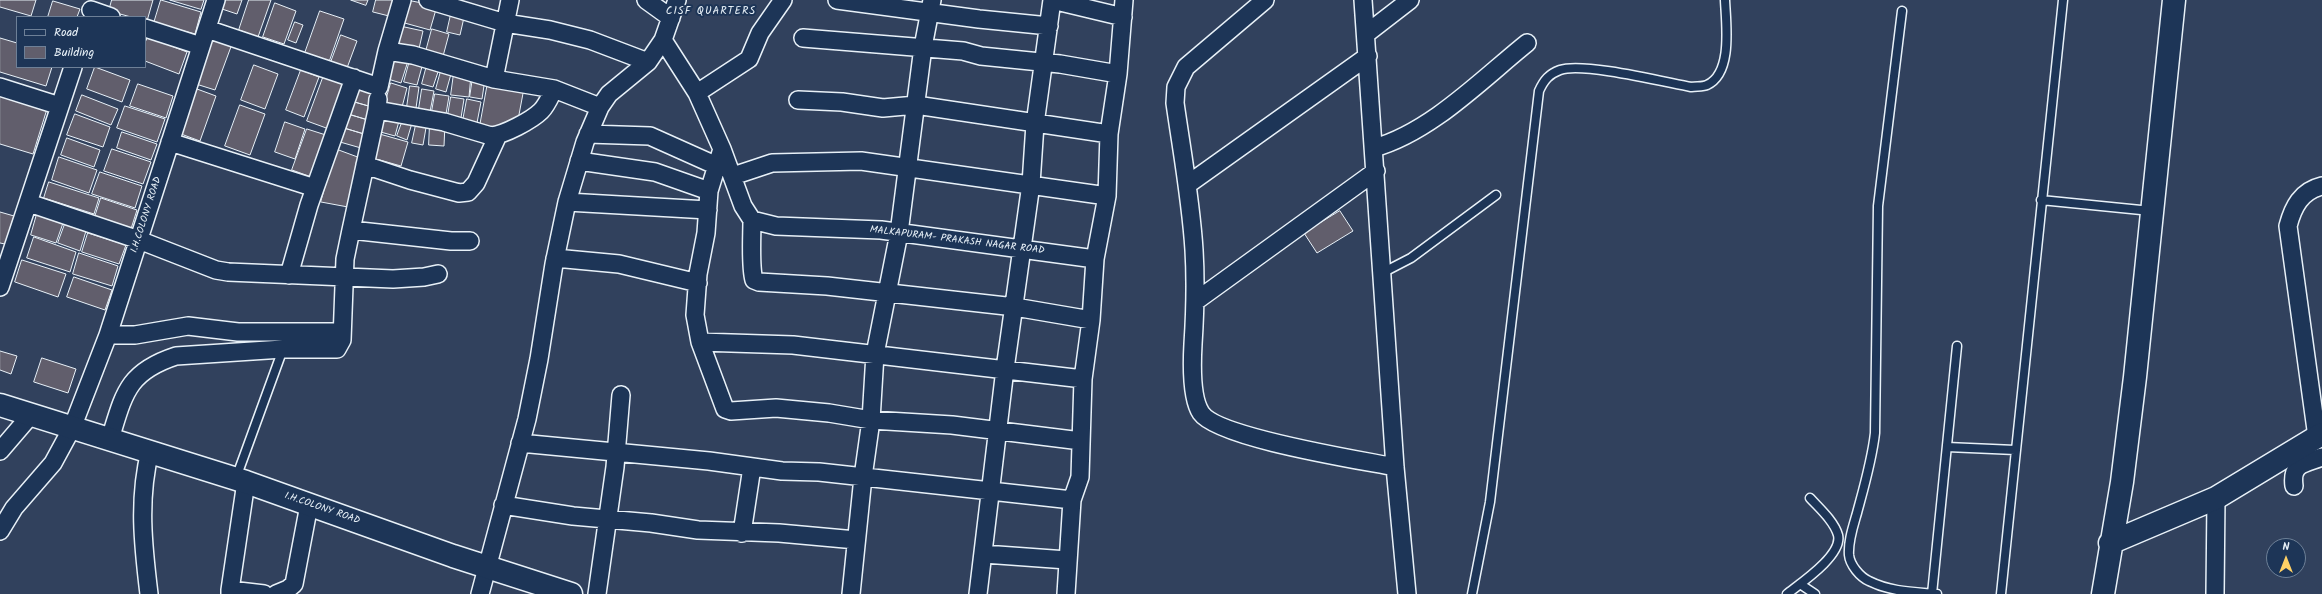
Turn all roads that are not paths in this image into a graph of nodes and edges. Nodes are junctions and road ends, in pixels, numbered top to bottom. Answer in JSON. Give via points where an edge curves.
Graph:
{"nodes":[{"id":1,"x":216,"y":0,"type":"edge"},
{"id":2,"x":402,"y":0,"type":"edge"},
{"id":3,"x":428,"y":0,"type":"edge"},
{"id":4,"x":510,"y":0,"type":"edge"},
{"id":5,"x":646,"y":0,"type":"edge"},
{"id":6,"x":677,"y":0,"type":"edge"},
{"id":7,"x":783,"y":0,"type":"edge"},
{"id":8,"x":837,"y":0,"type":"edge"},
{"id":9,"x":1052,"y":0,"type":"edge"},
{"id":10,"x":1124,"y":0,"type":"edge"},
{"id":11,"x":1265,"y":0,"type":"edge"},
{"id":12,"x":1363,"y":0,"type":"edge"},
{"id":13,"x":1410,"y":0,"type":"edge"},
{"id":14,"x":1725,"y":0,"type":"edge"},
{"id":15,"x":2063,"y":0,"type":"edge"},
{"id":16,"x":2174,"y":0,"type":"edge"},
{"id":17,"x":932,"y":6,"type":"edge"},
{"id":18,"x":91,"y":9,"type":"edge"},
{"id":19,"x":1902,"y":11,"type":"dead end"},
{"id":20,"x":108,"y":16,"type":"edge"},
{"id":21,"x":1123,"y":17,"type":"junction"},
{"id":22,"x":671,"y":18,"type":"junction"},
{"id":23,"x":505,"y":23,"type":"junction"},
{"id":24,"x":1049,"y":26,"type":"junction"},
{"id":25,"x":146,"y":28,"type":"edge"},
{"id":26,"x":206,"y":29,"type":"junction"},
{"id":27,"x":1366,"y":34,"type":"junction"},
{"id":28,"x":803,"y":38,"type":"dead end"},
{"id":29,"x":664,"y":40,"type":"junction"},
{"id":30,"x":1527,"y":43,"type":"dead end"},
{"id":31,"x":201,"y":46,"type":"junction"},
{"id":32,"x":923,"y":47,"type":"junction"},
{"id":33,"x":387,"y":51,"type":"junction"},
{"id":34,"x":1368,"y":56,"type":"junction"},
{"id":35,"x":648,"y":62,"type":"junction"},
{"id":36,"x":1044,"y":62,"type":"junction"},
{"id":37,"x":73,"y":68,"type":"edge"},
{"id":38,"x":1118,"y":74,"type":"junction"},
{"id":39,"x":354,"y":78,"type":"junction"},
{"id":40,"x":494,"y":79,"type":"junction"},
{"id":41,"x":0,"y":86,"type":"edge"},
{"id":42,"x":379,"y":87,"type":"junction"},
{"id":43,"x":554,"y":89,"type":"junction"},
{"id":44,"x":697,"y":93,"type":"junction"},
{"id":45,"x":798,"y":100,"type":"dead end"},
{"id":46,"x":916,"y":105,"type":"junction"},
{"id":47,"x":60,"y":106,"type":"junction"},
{"id":48,"x":600,"y":107,"type":"junction"},
{"id":49,"x":377,"y":110,"type":"junction"},
{"id":50,"x":1035,"y":124,"type":"junction"},
{"id":51,"x":588,"y":134,"type":"junction"},
{"id":52,"x":1109,"y":134,"type":"junction"},
{"id":53,"x":498,"y":135,"type":"junction"},
{"id":54,"x":170,"y":142,"type":"junction"},
{"id":55,"x":1374,"y":148,"type":"junction"},
{"id":56,"x":722,"y":149,"type":"junction"},
{"id":57,"x":579,"y":161,"type":"junction"},
{"id":58,"x":365,"y":165,"type":"junction"},
{"id":59,"x":717,"y":166,"type":"junction"},
{"id":60,"x":907,"y":167,"type":"junction"},
{"id":61,"x":1376,"y":171,"type":"junction"},
{"id":62,"x":733,"y":176,"type":"junction"},
{"id":63,"x":1031,"y":184,"type":"junction"},
{"id":64,"x":1187,"y":185,"type":"junction"},
{"id":65,"x":2322,"y":186,"type":"edge"},
{"id":66,"x":315,"y":188,"type":"junction"},
{"id":67,"x":709,"y":191,"type":"junction"},
{"id":68,"x":1496,"y":195,"type":"dead end"},
{"id":69,"x":1107,"y":196,"type":"junction"},
{"id":70,"x":2041,"y":200,"type":"junction"},
{"id":71,"x":567,"y":202,"type":"junction"},
{"id":72,"x":29,"y":203,"type":"junction"},
{"id":73,"x":708,"y":210,"type":"junction"},
{"id":74,"x":2151,"y":211,"type":"junction"},
{"id":75,"x":752,"y":220,"type":"junction"},
{"id":76,"x":351,"y":230,"type":"junction"},
{"id":77,"x":899,"y":233,"type":"junction"},
{"id":78,"x":139,"y":240,"type":"junction"},
{"id":79,"x":470,"y":241,"type":"dead end"},
{"id":80,"x":1022,"y":248,"type":"junction"},
{"id":81,"x":555,"y":258,"type":"junction"},
{"id":82,"x":1094,"y":259,"type":"junction"},
{"id":83,"x":1382,"y":273,"type":"junction"},
{"id":84,"x":438,"y":274,"type":"dead end"},
{"id":85,"x":289,"y":275,"type":"junction"},
{"id":86,"x":344,"y":276,"type":"junction"},
{"id":87,"x":698,"y":283,"type":"junction"},
{"id":88,"x":0,"y":287,"type":"edge"},
{"id":89,"x":886,"y":293,"type":"junction"},
{"id":90,"x":1196,"y":301,"type":"junction"},
{"id":91,"x":1015,"y":307,"type":"junction"},
{"id":92,"x":1091,"y":320,"type":"junction"},
{"id":93,"x":342,"y":332,"type":"junction"},
{"id":94,"x":108,"y":335,"type":"junction"},
{"id":95,"x":700,"y":342,"type":"junction"},
{"id":96,"x":1957,"y":346,"type":"dead end"},
{"id":97,"x":283,"y":349,"type":"junction"},
{"id":98,"x":876,"y":354,"type":"junction"},
{"id":99,"x":1005,"y":369,"type":"junction"},
{"id":100,"x":1082,"y":379,"type":"junction"},
{"id":101,"x":621,"y":394,"type":"dead end"},
{"id":102,"x":0,"y":405,"type":"edge"},
{"id":103,"x":30,"y":416,"type":"junction"},
{"id":104,"x":871,"y":420,"type":"junction"},
{"id":105,"x":72,"y":428,"type":"junction"},
{"id":106,"x":998,"y":432,"type":"junction"},
{"id":107,"x":110,"y":439,"type":"junction"},
{"id":108,"x":1081,"y":442,"type":"junction"},
{"id":109,"x":2320,"y":442,"type":"edge"},
{"id":110,"x":520,"y":444,"type":"junction"},
{"id":111,"x":1947,"y":447,"type":"junction"},
{"id":112,"x":2015,"y":450,"type":"junction"},
{"id":113,"x":0,"y":451,"type":"edge"},
{"id":114,"x":150,"y":451,"type":"junction"},
{"id":115,"x":616,"y":452,"type":"junction"},
{"id":116,"x":752,"y":467,"type":"junction"},
{"id":117,"x":1395,"y":467,"type":"junction"},
{"id":118,"x":863,"y":477,"type":"junction"},
{"id":119,"x":241,"y":481,"type":"junction"},
{"id":120,"x":2294,"y":486,"type":"dead end"},
{"id":121,"x":990,"y":490,"type":"junction"},
{"id":122,"x":1810,"y":498,"type":"dead end"},
{"id":123,"x":2216,"y":498,"type":"junction"},
{"id":124,"x":1072,"y":500,"type":"junction"},
{"id":125,"x":309,"y":505,"type":"junction"},
{"id":126,"x":503,"y":505,"type":"junction"},
{"id":127,"x":606,"y":518,"type":"junction"},
{"id":128,"x":0,"y":532,"type":"edge"},
{"id":129,"x":742,"y":533,"type":"junction"},
{"id":130,"x":856,"y":540,"type":"junction"},
{"id":131,"x":2110,"y":542,"type":"junction"},
{"id":132,"x":984,"y":554,"type":"junction"},
{"id":133,"x":1067,"y":560,"type":"junction"},
{"id":134,"x":488,"y":567,"type":"junction"},
{"id":135,"x":1800,"y":584,"type":"junction"},
{"id":136,"x":1884,"y":591,"type":"edge"},
{"id":137,"x":230,"y":592,"type":"edge"},
{"id":138,"x":149,"y":594,"type":"edge"},
{"id":139,"x":264,"y":594,"type":"edge"},
{"id":140,"x":276,"y":594,"type":"edge"},
{"id":141,"x":480,"y":594,"type":"edge"},
{"id":142,"x":571,"y":594,"type":"edge"},
{"id":143,"x":597,"y":594,"type":"edge"},
{"id":144,"x":851,"y":594,"type":"edge"},
{"id":145,"x":978,"y":594,"type":"edge"},
{"id":146,"x":1066,"y":594,"type":"edge"},
{"id":147,"x":1407,"y":594,"type":"edge"},
{"id":148,"x":1472,"y":594,"type":"edge"},
{"id":149,"x":1787,"y":594,"type":"edge"},
{"id":150,"x":1815,"y":594,"type":"edge"},
{"id":151,"x":1932,"y":594,"type":"edge"},
{"id":152,"x":1938,"y":594,"type":"edge"},
{"id":153,"x":2001,"y":594,"type":"edge"},
{"id":154,"x":2103,"y":594,"type":"edge"},
{"id":155,"x":2214,"y":594,"type":"edge"}],
"edges":[{"from":1,"to":26,"type":"street","name":"I.H.COLONY ROAD"},
{"from":2,"to":33,"type":"street"},
{"from":3,"to":23,"type":"street"},
{"from":4,"to":23,"type":"street"},
{"from":5,"to":22,"type":"street"},
{"from":6,"to":22,"type":"street"},
{"from":7,"to":44,"type":"street","via":[[760,32],[749,59]]},
{"from":8,"to":17,"type":"street"},
{"from":9,"to":21,"type":"street"},
{"from":9,"to":24,"type":"street"},
{"from":10,"to":21,"type":"street"},
{"from":11,"to":64,"type":"street","via":[[1186,67],[1176,87],[1175,103]]},
{"from":12,"to":27,"type":"street"},
{"from":13,"to":27,"type":"street"},
{"from":14,"to":148,"type":"lane","via":[[1726,56],[1717,77],[1706,85],[1691,87],[1583,68],[1561,70],[1545,79],[1539,91],[1490,502]]},
{"from":15,"to":70,"type":"lane"},
{"from":16,"to":74,"type":"street"},
{"from":17,"to":24,"type":"street"},
{"from":17,"to":32,"type":"street"},
{"from":18,"to":20,"type":"street"},
{"from":19,"to":136,"type":"lane","via":[[1878,206],[1873,452],[1850,540],[1849,556],[1856,571]]},
{"from":21,"to":38,"type":"street"},
{"from":22,"to":29,"type":"street"},
{"from":23,"to":35,"type":"street","via":[[590,40]]},
{"from":23,"to":40,"type":"street"},
{"from":24,"to":36,"type":"street"},
{"from":25,"to":31,"type":"street"},
{"from":26,"to":31,"type":"street","name":"I.H.COLONY ROAD"},
{"from":26,"to":39,"type":"street"},
{"from":27,"to":34,"type":"street"},
{"from":28,"to":32,"type":"street"},
{"from":29,"to":35,"type":"street"},
{"from":29,"to":44,"type":"street"},
{"from":30,"to":55,"type":"street","via":[[1432,120],[1395,142]]},
{"from":31,"to":54,"type":"street","name":"I.H.COLONY ROAD"},
{"from":32,"to":36,"type":"street"},
{"from":32,"to":46,"type":"street"},
{"from":33,"to":40,"type":"street","via":[[413,55]]},
{"from":33,"to":42,"type":"street"},
{"from":34,"to":55,"type":"street"},
{"from":34,"to":64,"type":"street"},
{"from":35,"to":48,"type":"street","via":[[609,94]]},
{"from":36,"to":38,"type":"street"},
{"from":36,"to":50,"type":"street"},
{"from":37,"to":47,"type":"street"},
{"from":38,"to":52,"type":"street"},
{"from":39,"to":42,"type":"street"},
{"from":39,"to":66,"type":"street"},
{"from":40,"to":43,"type":"street"},
{"from":41,"to":47,"type":"street"},
{"from":42,"to":49,"type":"street"},
{"from":43,"to":48,"type":"street"},
{"from":43,"to":53,"type":"street","via":[[541,111]]},
{"from":44,"to":56,"type":"street"},
{"from":45,"to":46,"type":"street","via":[[842,102],[883,108]]},
{"from":46,"to":50,"type":"street"},
{"from":46,"to":60,"type":"street"},
{"from":47,"to":72,"type":"street"},
{"from":48,"to":51,"type":"street"},
{"from":49,"to":53,"type":"street","via":[[444,122],[486,135]]},
{"from":49,"to":58,"type":"street"},
{"from":50,"to":52,"type":"street"},
{"from":50,"to":63,"type":"street"},
{"from":51,"to":57,"type":"street"},
{"from":51,"to":59,"type":"street","via":[[650,136]]},
{"from":52,"to":69,"type":"street"},
{"from":53,"to":58,"type":"street","via":[[476,183],[468,192],[459,193]]},
{"from":54,"to":66,"type":"street"},
{"from":54,"to":78,"type":"street","name":"I.H.COLONY ROAD"},
{"from":55,"to":61,"type":"street"},
{"from":56,"to":59,"type":"street"},
{"from":56,"to":62,"type":"street"},
{"from":57,"to":67,"type":"street","via":[[655,172]]},
{"from":57,"to":71,"type":"street"},
{"from":58,"to":76,"type":"street"},
{"from":59,"to":67,"type":"street"},
{"from":60,"to":62,"type":"street","via":[[861,161],[788,162],[772,163]]},
{"from":60,"to":63,"type":"street"},
{"from":60,"to":77,"type":"street"},
{"from":61,"to":83,"type":"street"},
{"from":61,"to":90,"type":"street"},
{"from":62,"to":75,"type":"street","via":[[743,206]]},
{"from":63,"to":69,"type":"street"},
{"from":63,"to":80,"type":"street"},
{"from":64,"to":90,"type":"street"},
{"from":65,"to":109,"type":"street","via":[[2309,191],[2298,200],[2291,212],[2288,226]]},
{"from":66,"to":85,"type":"street"},
{"from":67,"to":73,"type":"street"},
{"from":68,"to":83,"type":"lane","via":[[1411,258]]},
{"from":69,"to":82,"type":"street"},
{"from":70,"to":74,"type":"lane"},
{"from":70,"to":112,"type":"lane"},
{"from":71,"to":73,"type":"street"},
{"from":71,"to":81,"type":"street"},
{"from":72,"to":78,"type":"street"},
{"from":72,"to":88,"type":"street"},
{"from":73,"to":87,"type":"street"},
{"from":74,"to":131,"type":"street","via":[[2135,378],[2122,482]]},
{"from":75,"to":77,"type":"street","name":"MALKAPURAM- PRAKASH NAGAR ROAD","via":[[776,226]]},
{"from":75,"to":89,"type":"street","via":[[754,280],[773,284],[827,286]]},
{"from":76,"to":79,"type":"street"},
{"from":76,"to":86,"type":"street"},
{"from":77,"to":80,"type":"street","name":"MALKAPURAM- PRAKASH NAGAR ROAD"},
{"from":77,"to":89,"type":"street"},
{"from":78,"to":85,"type":"street","via":[[216,270],[244,274]]},
{"from":78,"to":94,"type":"street","name":"I.H.COLONY ROAD"},
{"from":80,"to":82,"type":"street","name":"MALKAPURAM- PRAKASH NAGAR ROAD"},
{"from":80,"to":91,"type":"street"},
{"from":81,"to":87,"type":"street","via":[[619,264]]},
{"from":81,"to":110,"type":"street","via":[[539,359]]},
{"from":82,"to":92,"type":"street"},
{"from":83,"to":117,"type":"street"},
{"from":84,"to":86,"type":"street","via":[[393,279]]},
{"from":85,"to":86,"type":"street"},
{"from":86,"to":93,"type":"street"},
{"from":87,"to":95,"type":"street","via":[[695,315]]},
{"from":89,"to":91,"type":"street"},
{"from":89,"to":98,"type":"street"},
{"from":90,"to":117,"type":"street","via":[[1192,372],[1202,413],[1220,425],[1247,436]]},
{"from":91,"to":92,"type":"street"},
{"from":91,"to":99,"type":"street"},
{"from":92,"to":100,"type":"street"},
{"from":93,"to":94,"type":"street","via":[[238,332],[188,326],[135,335]]},
{"from":93,"to":97,"type":"street","via":[[341,345],[337,349]]},
{"from":94,"to":105,"type":"street","name":"I.H.COLONY ROAD"},
{"from":95,"to":98,"type":"street","via":[[793,345]]},
{"from":95,"to":104,"type":"street","via":[[725,409],[731,411],[776,408]]},
{"from":96,"to":111,"type":"lane"},
{"from":97,"to":107,"type":"street","via":[[176,356],[153,365],[141,373],[127,389]]},
{"from":97,"to":119,"type":"lane"},
{"from":98,"to":99,"type":"street"},
{"from":98,"to":104,"type":"street"},
{"from":99,"to":100,"type":"street"},
{"from":99,"to":106,"type":"street"},
{"from":100,"to":108,"type":"street"},
{"from":101,"to":115,"type":"street"},
{"from":102,"to":103,"type":"street","name":"I.H.COLONY ROAD"},
{"from":103,"to":105,"type":"street","name":"I.H.COLONY ROAD"},
{"from":103,"to":113,"type":"street"},
{"from":104,"to":106,"type":"street","via":[[952,425]]},
{"from":104,"to":118,"type":"street"},
{"from":105,"to":107,"type":"street","name":"I.H.COLONY ROAD"},
{"from":105,"to":128,"type":"street","via":[[53,463],[14,508]]},
{"from":106,"to":108,"type":"street"},
{"from":106,"to":121,"type":"street"},
{"from":107,"to":114,"type":"street","name":"I.H.COLONY ROAD"},
{"from":108,"to":124,"type":"street","via":[[1080,477]]},
{"from":109,"to":120,"type":"street","via":[[2295,469]]},
{"from":109,"to":123,"type":"street"},
{"from":110,"to":115,"type":"street"},
{"from":110,"to":126,"type":"street"},
{"from":111,"to":112,"type":"lane"},
{"from":111,"to":151,"type":"lane"},
{"from":112,"to":153,"type":"lane"},
{"from":114,"to":119,"type":"street","name":"I.H.COLONY ROAD"},
{"from":114,"to":138,"type":"street","via":[[142,506]]},
{"from":115,"to":116,"type":"street"},
{"from":115,"to":127,"type":"street"},
{"from":116,"to":118,"type":"street"},
{"from":116,"to":129,"type":"street"},
{"from":117,"to":147,"type":"street"},
{"from":118,"to":121,"type":"street"},
{"from":118,"to":130,"type":"street"},
{"from":119,"to":125,"type":"street","name":"I.H.COLONY ROAD"},
{"from":119,"to":137,"type":"street"},
{"from":121,"to":124,"type":"street"},
{"from":121,"to":132,"type":"street"},
{"from":122,"to":135,"type":"lane","via":[[1828,518],[1838,535],[1838,545],[1830,557]]},
{"from":123,"to":131,"type":"street"},
{"from":123,"to":155,"type":"street"},
{"from":124,"to":133,"type":"street"},
{"from":125,"to":134,"type":"street","name":"I.H.COLONY ROAD"},
{"from":125,"to":140,"type":"street","via":[[294,584]]},
{"from":126,"to":127,"type":"street","via":[[573,516]]},
{"from":126,"to":134,"type":"street"},
{"from":127,"to":129,"type":"street"},
{"from":127,"to":143,"type":"street"},
{"from":129,"to":130,"type":"street","via":[[779,533]]},
{"from":130,"to":144,"type":"street"},
{"from":131,"to":154,"type":"street"},
{"from":132,"to":133,"type":"street"},
{"from":132,"to":145,"type":"street"},
{"from":133,"to":146,"type":"street"},
{"from":134,"to":141,"type":"street"},
{"from":134,"to":142,"type":"street","name":"I.H.COLONY ROAD"},
{"from":135,"to":149,"type":"lane"},
{"from":135,"to":150,"type":"lane"},
{"from":136,"to":151,"type":"lane"},
{"from":137,"to":139,"type":"street"},
{"from":151,"to":152,"type":"lane"}]}
